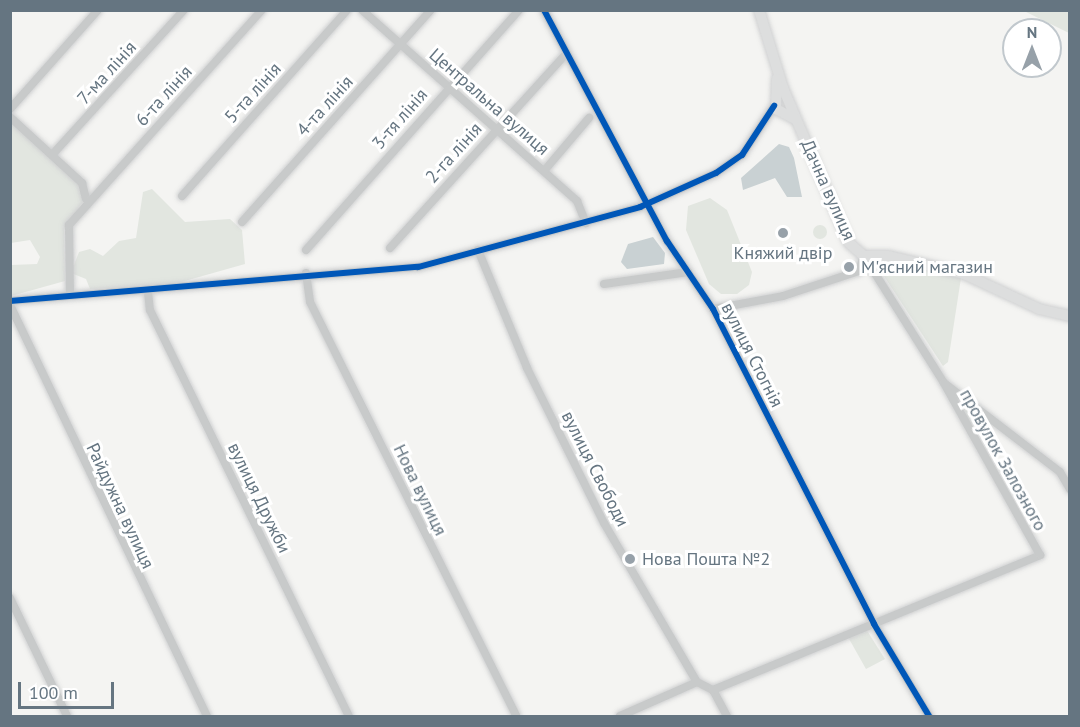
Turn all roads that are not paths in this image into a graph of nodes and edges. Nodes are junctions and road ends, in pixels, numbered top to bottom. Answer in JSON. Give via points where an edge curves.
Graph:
{"nodes":[{"id":1,"x":98,"y":10,"type":"edge"},
{"id":2,"x":184,"y":10,"type":"edge"},
{"id":3,"x":262,"y":10,"type":"edge"},
{"id":4,"x":347,"y":10,"type":"edge"},
{"id":5,"x":362,"y":10,"type":"edge"},
{"id":6,"x":431,"y":10,"type":"edge"},
{"id":7,"x":519,"y":10,"type":"edge"},
{"id":8,"x":544,"y":10,"type":"edge"},
{"id":9,"x":759,"y":10,"type":"edge"},
{"id":10,"x":400,"y":44,"type":"junction"},
{"id":11,"x":567,"y":53,"type":"junction"},
{"id":12,"x":448,"y":87,"type":"junction"},
{"id":13,"x":783,"y":106,"type":"junction"},
{"id":14,"x":10,"y":109,"type":"edge"},
{"id":15,"x":10,"y":117,"type":"edge"},
{"id":16,"x":589,"y":118,"type":"dead end"},
{"id":17,"x":496,"y":129,"type":"junction"},
{"id":18,"x":52,"y":155,"type":"junction"},
{"id":19,"x":544,"y":171,"type":"junction"},
{"id":20,"x":182,"y":196,"type":"dead end"},
{"id":21,"x":86,"y":199,"type":"junction"},
{"id":22,"x":648,"y":204,"type":"junction"},
{"id":23,"x":242,"y":222,"type":"dead end"},
{"id":24,"x":586,"y":223,"type":"junction"},
{"id":25,"x":390,"y":248,"type":"dead end"},
{"id":26,"x":306,"y":250,"type":"dead end"},
{"id":27,"x":478,"y":250,"type":"junction"},
{"id":28,"x":864,"y":256,"type":"junction"},
{"id":29,"x":688,"y":272,"type":"junction"},
{"id":30,"x":306,"y":273,"type":"junction"},
{"id":31,"x":604,"y":284,"type":"dead end"},
{"id":32,"x":148,"y":292,"type":"junction"},
{"id":33,"x":70,"y":295,"type":"junction"},
{"id":34,"x":10,"y":303,"type":"edge"},
{"id":35,"x":713,"y":309,"type":"junction"},
{"id":36,"x":1070,"y":316,"type":"edge"},
{"id":37,"x":944,"y":383,"type":"junction"},
{"id":38,"x":1070,"y":489,"type":"edge"},
{"id":39,"x":10,"y":598,"type":"edge"},
{"id":40,"x":874,"y":624,"type":"junction"},
{"id":41,"x":697,"y":682,"type":"junction"},
{"id":42,"x":713,"y":690,"type":"junction"},
{"id":43,"x":67,"y":717,"type":"edge"},
{"id":44,"x":207,"y":717,"type":"edge"},
{"id":45,"x":349,"y":717,"type":"edge"},
{"id":46,"x":516,"y":717,"type":"edge"},
{"id":47,"x":620,"y":717,"type":"edge"},
{"id":48,"x":727,"y":717,"type":"edge"},
{"id":49,"x":929,"y":717,"type":"edge"}],
"edges":[{"from":1,"to":14,"type":"street"},
{"from":2,"to":18,"type":"street","name":"7-ма лінія"},
{"from":3,"to":21,"type":"street","name":"6-та лінія"},
{"from":4,"to":20,"type":"street","name":"5-та лінія"},
{"from":5,"to":10,"type":"street","name":"Центральна вулиця"},
{"from":6,"to":10,"type":"street","name":"4-та лінія"},
{"from":7,"to":12,"type":"street","name":"3-тя лінія"},
{"from":8,"to":11,"type":"street","name":"вулиця Стогнія"},
{"from":9,"to":13,"type":"street","via":[[778,73]]},
{"from":10,"to":12,"type":"street","name":"Центральна вулиця"},
{"from":10,"to":23,"type":"street","name":"4-та лінія"},
{"from":11,"to":17,"type":"street","name":"2-га лінія"},
{"from":11,"to":22,"type":"street","name":"вулиця Стогнія"},
{"from":12,"to":17,"type":"street","name":"Центральна вулиця"},
{"from":12,"to":26,"type":"street","name":"3-тя лінія"},
{"from":13,"to":22,"type":"street","via":[[767,119],[742,155]]},
{"from":13,"to":28,"type":"street","name":"Дачна вулиця","via":[[796,120],[849,243]]},
{"from":15,"to":18,"type":"street"},
{"from":16,"to":19,"type":"street"},
{"from":17,"to":19,"type":"street","name":"Центральна вулиця"},
{"from":17,"to":25,"type":"street","name":"2-га лінія"},
{"from":18,"to":21,"type":"street","via":[[82,183]]},
{"from":19,"to":24,"type":"street","name":"Центральна вулиця","via":[[577,201]]},
{"from":21,"to":33,"type":"street","name":"6-та лінія","via":[[66,233]]},
{"from":22,"to":24,"type":"street"},
{"from":22,"to":29,"type":"street","name":"вулиця Стогнія"},
{"from":24,"to":27,"type":"street"},
{"from":27,"to":30,"type":"street","via":[[418,267]]},
{"from":27,"to":41,"type":"street","name":"вулиця Свободи","via":[[527,368],[604,523]]},
{"from":28,"to":35,"type":"street","via":[[859,271],[783,296]]},
{"from":28,"to":36,"type":"street","via":[[889,256],[964,274],[1039,309]]},
{"from":28,"to":37,"type":"street"},
{"from":29,"to":31,"type":"street"},
{"from":29,"to":35,"type":"street","name":"вулиця Стогнія"},
{"from":30,"to":32,"type":"street"},
{"from":30,"to":46,"type":"street","name":"Нова вулиця","via":[[310,302]]},
{"from":32,"to":33,"type":"street"},
{"from":32,"to":45,"type":"street","name":"вулиця Дружби","via":[[150,310]]},
{"from":33,"to":34,"type":"street"},
{"from":34,"to":44,"type":"street","name":"Райдужна вулиця"},
{"from":35,"to":40,"type":"street","name":"вулиця Стогнія"},
{"from":37,"to":38,"type":"street","via":[[1060,472]]},
{"from":37,"to":40,"type":"street","name":"провулок Залозного","via":[[1040,555]]},
{"from":39,"to":43,"type":"street"},
{"from":40,"to":42,"type":"street","name":"провулок Залозного"},
{"from":40,"to":49,"type":"street","name":"вулиця Стогнія"},
{"from":41,"to":42,"type":"street"},
{"from":41,"to":47,"type":"street"},
{"from":42,"to":48,"type":"street"}]}
